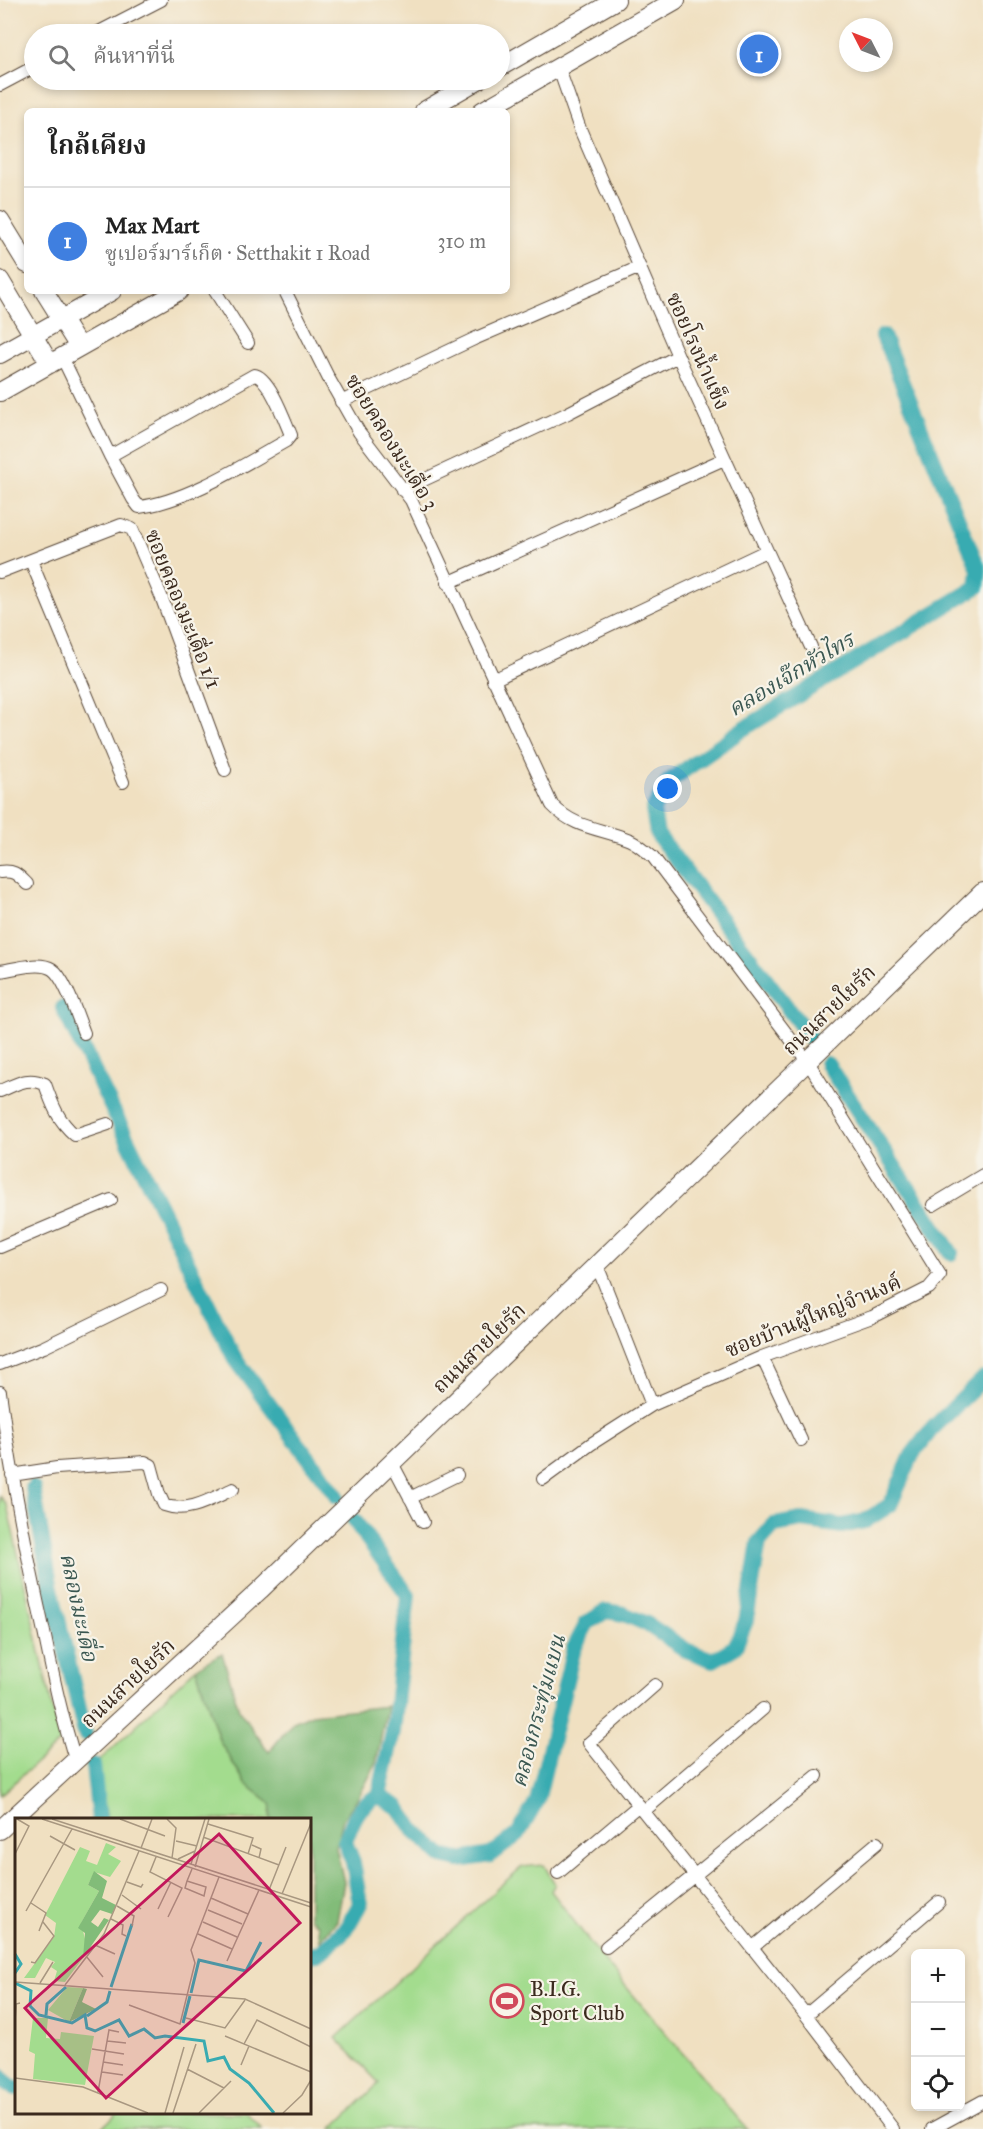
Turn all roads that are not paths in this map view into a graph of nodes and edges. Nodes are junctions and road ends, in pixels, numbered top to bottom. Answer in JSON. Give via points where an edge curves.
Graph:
{"nodes":[{"id":1,"x":161,"y":0,"type":"edge"},
{"id":2,"x":676,"y":0,"type":"edge"},
{"id":3,"x":613,"y":1,"type":"edge"},
{"id":4,"x":114,"y":24,"type":"edge"},
{"id":5,"x":510,"y":61,"type":"edge"},
{"id":6,"x":558,"y":66,"type":"junction"},
{"id":7,"x":24,"y":72,"type":"edge"},
{"id":8,"x":0,"y":85,"type":"edge"},
{"id":9,"x":461,"y":90,"type":"edge"},
{"id":10,"x":429,"y":108,"type":"edge"},
{"id":11,"x":487,"y":108,"type":"edge"},
{"id":12,"x":0,"y":220,"type":"edge"},
{"id":13,"x":22,"y":249,"type":"edge"},
{"id":14,"x":640,"y":267,"type":"junction"},
{"id":15,"x":0,"y":280,"type":"edge"},
{"id":16,"x":46,"y":294,"type":"edge"},
{"id":17,"x":107,"y":294,"type":"edge"},
{"id":18,"x":174,"y":294,"type":"edge"},
{"id":19,"x":217,"y":294,"type":"edge"},
{"id":20,"x":287,"y":294,"type":"edge"},
{"id":21,"x":61,"y":319,"type":"junction"},
{"id":22,"x":33,"y":335,"type":"junction"},
{"id":23,"x":248,"y":344,"type":"dead end"},
{"id":24,"x":79,"y":346,"type":"junction"},
{"id":25,"x":0,"y":354,"type":"edge"},
{"id":26,"x":678,"y":356,"type":"junction"},
{"id":27,"x":56,"y":360,"type":"junction"},
{"id":28,"x":0,"y":392,"type":"edge"},
{"id":29,"x":342,"y":402,"type":"junction"},
{"id":30,"x":110,"y":456,"type":"junction"},
{"id":31,"x":724,"y":459,"type":"junction"},
{"id":32,"x":402,"y":490,"type":"junction"},
{"id":33,"x":765,"y":551,"type":"junction"},
{"id":34,"x":32,"y":561,"type":"junction"},
{"id":35,"x":0,"y":572,"type":"edge"},
{"id":36,"x":448,"y":583,"type":"junction"},
{"id":37,"x":811,"y":647,"type":"dead end"},
{"id":38,"x":493,"y":680,"type":"junction"},
{"id":39,"x":225,"y":770,"type":"dead end"},
{"id":40,"x":123,"y":782,"type":"dead end"},
{"id":41,"x":0,"y":872,"type":"edge"},
{"id":42,"x":27,"y":884,"type":"dead end"},
{"id":43,"x":983,"y":892,"type":"edge"},
{"id":44,"x":0,"y":971,"type":"edge"},
{"id":45,"x":84,"y":1033,"type":"dead end"},
{"id":46,"x":808,"y":1062,"type":"junction"},
{"id":47,"x":0,"y":1091,"type":"edge"},
{"id":48,"x":108,"y":1124,"type":"dead end"},
{"id":49,"x":983,"y":1175,"type":"edge"},
{"id":50,"x":111,"y":1200,"type":"dead end"},
{"id":51,"x":933,"y":1205,"type":"dead end"},
{"id":52,"x":0,"y":1247,"type":"edge"},
{"id":53,"x":597,"y":1265,"type":"junction"},
{"id":54,"x":161,"y":1290,"type":"dead end"},
{"id":55,"x":762,"y":1358,"type":"junction"},
{"id":56,"x":0,"y":1364,"type":"edge"},
{"id":57,"x":0,"y":1392,"type":"edge"},
{"id":58,"x":652,"y":1405,"type":"junction"},
{"id":59,"x":801,"y":1440,"type":"dead end"},
{"id":60,"x":392,"y":1463,"type":"junction"},
{"id":61,"x":12,"y":1475,"type":"junction"},
{"id":62,"x":457,"y":1475,"type":"dead end"},
{"id":63,"x":543,"y":1479,"type":"dead end"},
{"id":64,"x":233,"y":1489,"type":"dead end"},
{"id":65,"x":410,"y":1498,"type":"junction"},
{"id":66,"x":423,"y":1522,"type":"dead end"},
{"id":67,"x":656,"y":1685,"type":"dead end"},
{"id":68,"x":763,"y":1709,"type":"dead end"},
{"id":69,"x":76,"y":1762,"type":"junction"},
{"id":70,"x":817,"y":1776,"type":"dead end"},
{"id":71,"x":642,"y":1808,"type":"junction"},
{"id":72,"x":0,"y":1830,"type":"edge"},
{"id":73,"x":877,"y":1842,"type":"dead end"},
{"id":74,"x":558,"y":1873,"type":"dead end"},
{"id":75,"x":694,"y":1874,"type":"junction"},
{"id":76,"x":939,"y":1902,"type":"dead end"},
{"id":77,"x":606,"y":1947,"type":"dead end"},
{"id":78,"x":752,"y":1948,"type":"junction"},
{"id":79,"x":806,"y":2015,"type":"junction"},
{"id":80,"x":983,"y":2102,"type":"edge"},
{"id":81,"x":893,"y":2129,"type":"edge"},
{"id":82,"x":932,"y":2129,"type":"edge"}],
"edges":[{"from":1,"to":4,"type":"street"},
{"from":2,"to":6,"type":"street"},
{"from":3,"to":5,"type":"street"},
{"from":6,"to":11,"type":"street"},
{"from":6,"to":14,"type":"street","name":"ซอยโรงน้ำแข็ง","via":[[580,129]]},
{"from":7,"to":8,"type":"street"},
{"from":9,"to":10,"type":"street"},
{"from":12,"to":13,"type":"street"},
{"from":14,"to":26,"type":"street","name":"ซอยโรงน้ำแข็ง"},
{"from":14,"to":29,"type":"street"},
{"from":15,"to":22,"type":"street"},
{"from":16,"to":21,"type":"street"},
{"from":17,"to":21,"type":"street"},
{"from":18,"to":24,"type":"street"},
{"from":19,"to":23,"type":"street"},
{"from":20,"to":29,"type":"street","name":"ซอยคลองมะเดื่อ 3"},
{"from":21,"to":22,"type":"street"},
{"from":21,"to":24,"type":"street"},
{"from":22,"to":25,"type":"street"},
{"from":22,"to":27,"type":"street"},
{"from":24,"to":27,"type":"street"},
{"from":26,"to":31,"type":"street","name":"ซอยโรงน้ำแข็ง"},
{"from":26,"to":32,"type":"street"},
{"from":27,"to":28,"type":"street"},
{"from":27,"to":30,"type":"street"},
{"from":29,"to":32,"type":"street","name":"ซอยคลองมะเดื่อ 3"},
{"from":30,"to":30,"type":"street","via":[[254,375],[263,379],[273,395],[291,435],[215,480],[174,498],[140,507]]},
{"from":31,"to":33,"type":"street","name":"ซอยโรงน้ำแข็ง"},
{"from":31,"to":36,"type":"street"},
{"from":32,"to":36,"type":"street","name":"ซอยคลองมะเดื่อ 3","via":[[411,501]]},
{"from":33,"to":37,"type":"street","name":"ซอยโรงน้ำแข็ง"},
{"from":33,"to":38,"type":"street"},
{"from":34,"to":35,"type":"street","name":"ซอยคลองมะเดื่อ 1/1"},
{"from":34,"to":39,"type":"street","name":"ซอยคลองมะเดื่อ 1/1","via":[[121,525],[132,529]]},
{"from":34,"to":40,"type":"street"},
{"from":36,"to":38,"type":"street","name":"ซอยคลองมะเดื่อ 3"},
{"from":38,"to":46,"type":"street","name":"ซอยคลองมะเดื่อ 3","via":[[552,805],[564,817],[631,840],[653,857]]},
{"from":41,"to":42,"type":"street","via":[[11,870]]},
{"from":43,"to":46,"type":"street","name":"ถนนสายใยรัก"},
{"from":44,"to":45,"type":"street","via":[[51,968],[60,977]]},
{"from":46,"to":53,"type":"street","name":"ถนนสายใยรัก"},
{"from":46,"to":55,"type":"street","name":"ซอยบ้านผู้ใหญ่จำนงค์","via":[[940,1275],[929,1288],[872,1317]]},
{"from":47,"to":48,"type":"street","via":[[29,1079],[38,1081],[45,1084],[55,1111],[75,1135]]},
{"from":49,"to":51,"type":"street"},
{"from":50,"to":52,"type":"street"},
{"from":53,"to":58,"type":"street"},
{"from":53,"to":60,"type":"street","name":"ถนนสายใยรัก"},
{"from":54,"to":56,"type":"street"},
{"from":55,"to":58,"type":"street","name":"ซอยบ้านผู้ใหญ่จำนงค์"},
{"from":55,"to":59,"type":"street"},
{"from":57,"to":61,"type":"street"},
{"from":58,"to":63,"type":"street","name":"ซอยบ้านผู้ใหญ่จำนงค์"},
{"from":60,"to":65,"type":"street"},
{"from":60,"to":69,"type":"street","name":"ถนนสายใยรัก"},
{"from":61,"to":64,"type":"street","via":[[145,1462],[152,1465],[164,1505],[173,1508],[195,1506]]},
{"from":61,"to":69,"type":"street","via":[[26,1553]]},
{"from":62,"to":65,"type":"street"},
{"from":65,"to":66,"type":"street"},
{"from":67,"to":71,"type":"street","via":[[589,1743]]},
{"from":68,"to":71,"type":"street"},
{"from":69,"to":72,"type":"street","name":"ถนนสายใยรัก"},
{"from":70,"to":75,"type":"street"},
{"from":71,"to":74,"type":"street"},
{"from":71,"to":75,"type":"street"},
{"from":73,"to":78,"type":"street"},
{"from":75,"to":77,"type":"street"},
{"from":75,"to":78,"type":"street"},
{"from":76,"to":79,"type":"street"},
{"from":78,"to":79,"type":"street"},
{"from":79,"to":81,"type":"street"},
{"from":80,"to":82,"type":"street"}]}
